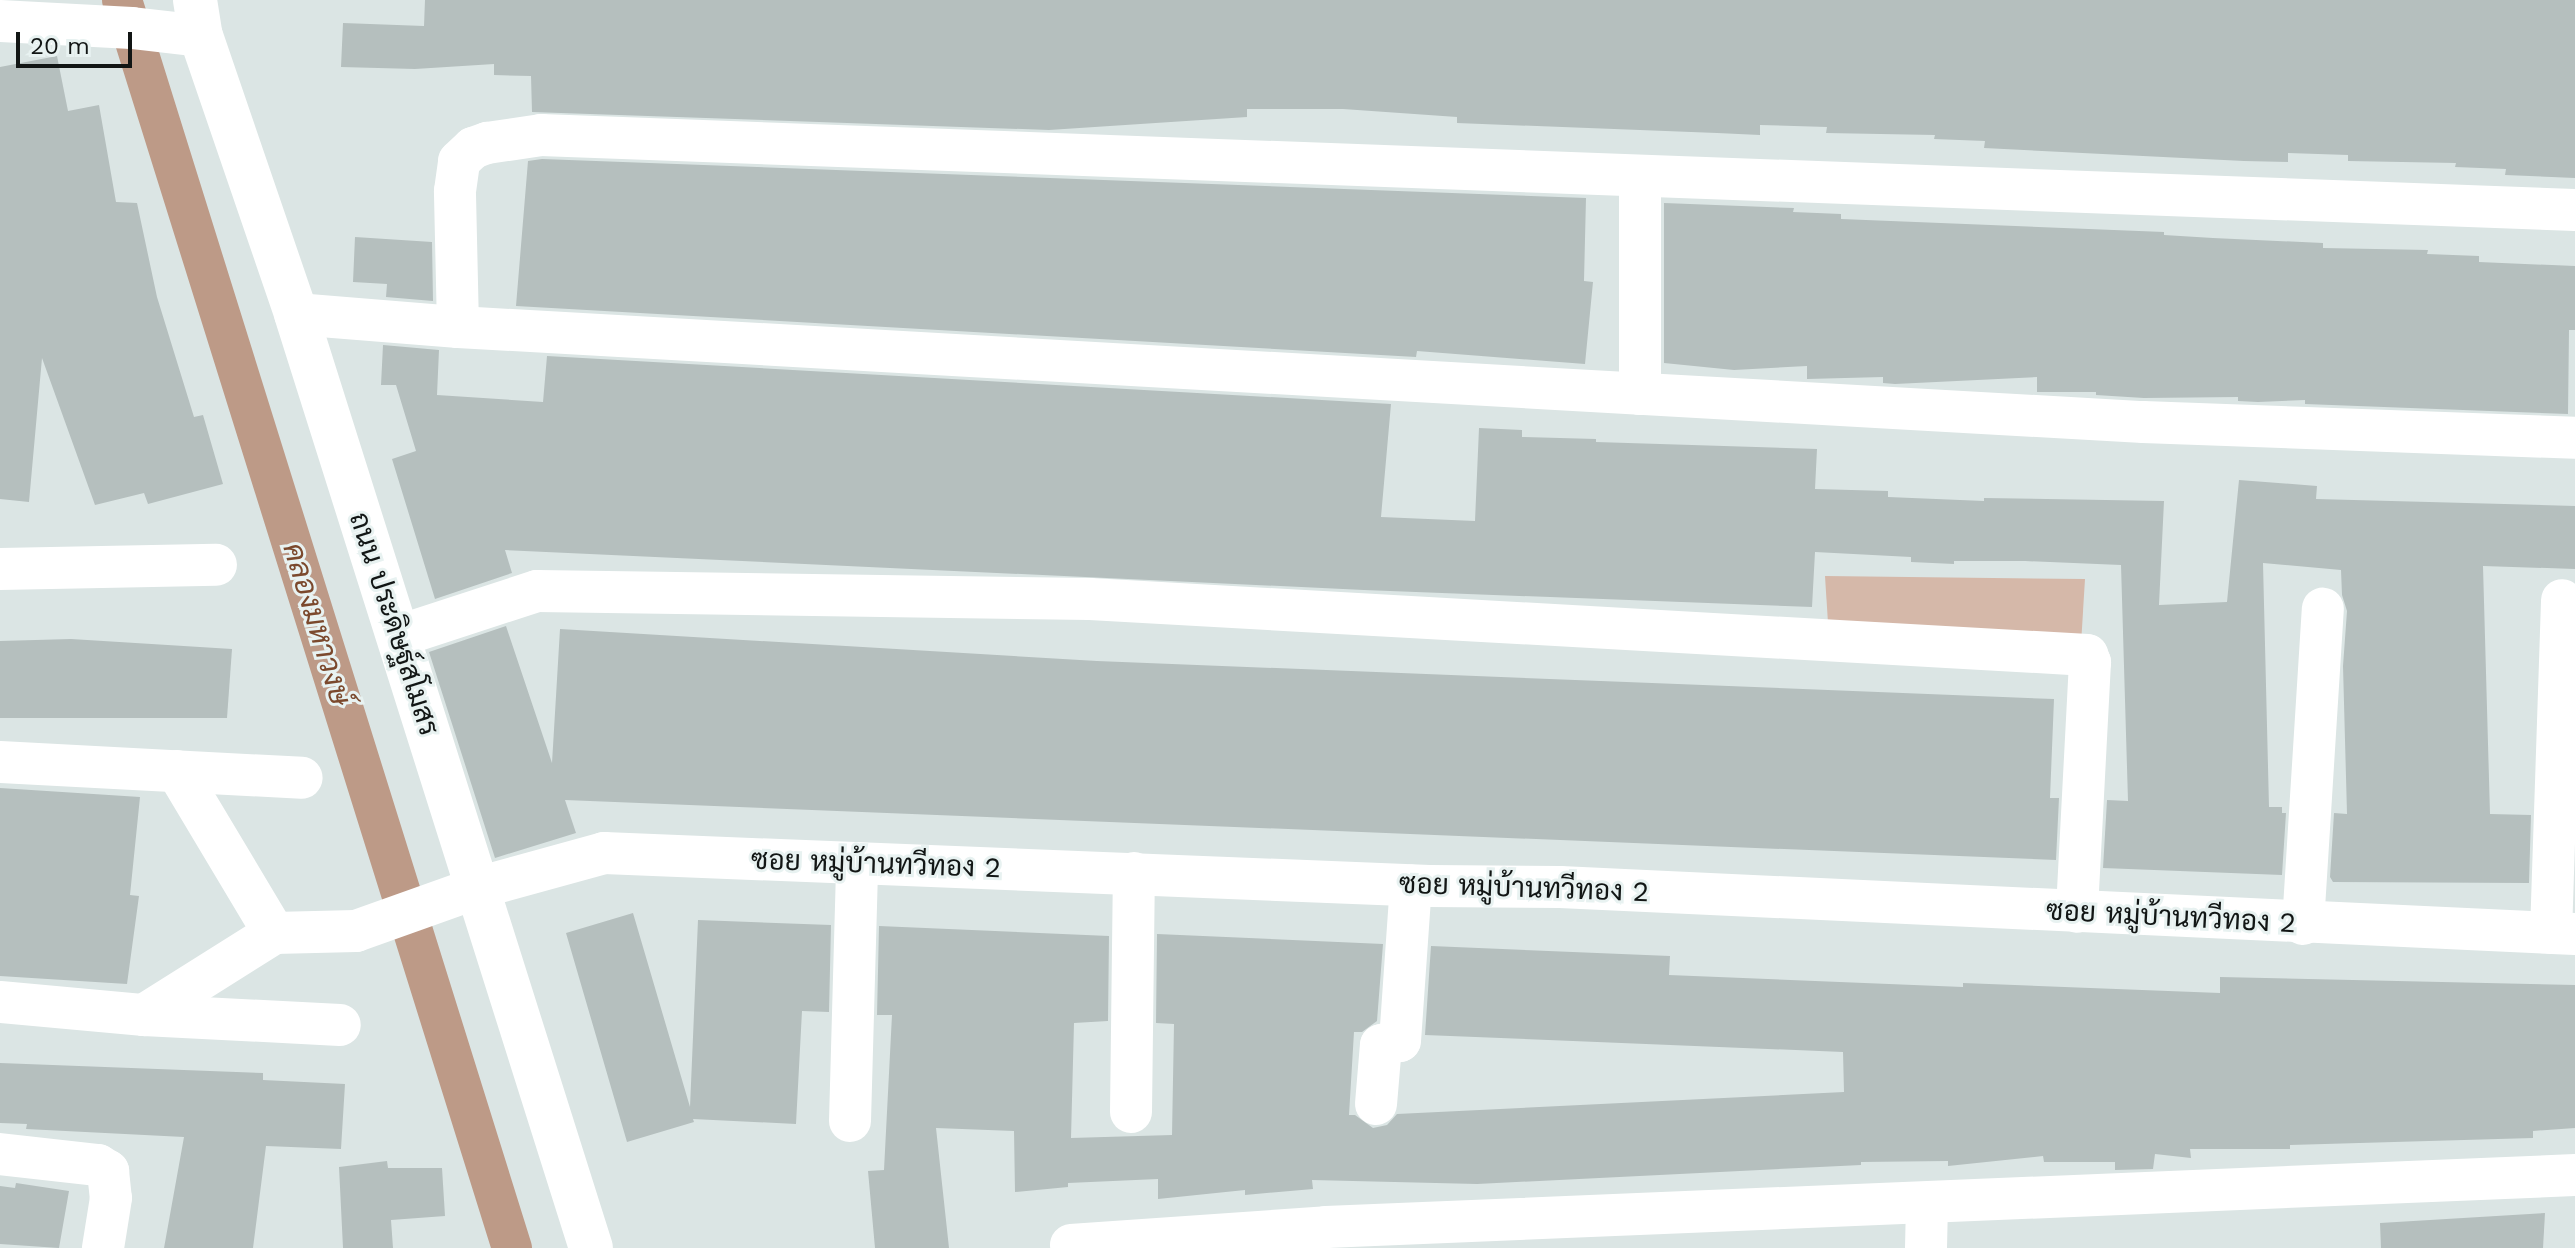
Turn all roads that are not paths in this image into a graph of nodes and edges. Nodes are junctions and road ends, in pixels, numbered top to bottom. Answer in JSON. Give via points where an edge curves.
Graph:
{"nodes":[{"id":1,"x":198,"y":18,"type":"edge"},
{"id":2,"x":0,"y":21,"type":"edge"},
{"id":3,"x":1640,"y":177,"type":"junction"},
{"id":4,"x":2575,"y":210,"type":"edge"},
{"id":5,"x":296,"y":314,"type":"junction"},
{"id":6,"x":458,"y":327,"type":"junction"},
{"id":7,"x":1640,"y":394,"type":"junction"},
{"id":8,"x":2575,"y":438,"type":"edge"},
{"id":9,"x":216,"y":565,"type":"dead end"},
{"id":10,"x":0,"y":569,"type":"edge"},
{"id":11,"x":2562,"y":600,"type":"dead end"},
{"id":12,"x":2323,"y":609,"type":"dead end"},
{"id":13,"x":399,"y":636,"type":"junction"},
{"id":14,"x":0,"y":762,"type":"edge"},
{"id":15,"x":177,"y":771,"type":"junction"},
{"id":16,"x":302,"y":778,"type":"dead end"},
{"id":17,"x":857,"y":865,"type":"junction"},
{"id":18,"x":1134,"y":873,"type":"junction"},
{"id":19,"x":1411,"y":885,"type":"junction"},
{"id":20,"x":463,"y":892,"type":"junction"},
{"id":21,"x":2077,"y":912,"type":"junction"},
{"id":22,"x":2303,"y":924,"type":"junction"},
{"id":23,"x":274,"y":933,"type":"junction"},
{"id":24,"x":2563,"y":934,"type":"edge"},
{"id":25,"x":0,"y":1002,"type":"edge"},
{"id":26,"x":144,"y":1015,"type":"junction"},
{"id":27,"x":340,"y":1025,"type":"dead end"},
{"id":28,"x":1376,"y":1104,"type":"dead end"},
{"id":29,"x":1131,"y":1112,"type":"dead end"},
{"id":30,"x":850,"y":1121,"type":"dead end"},
{"id":31,"x":0,"y":1154,"type":"edge"},
{"id":32,"x":2575,"y":1175,"type":"edge"},
{"id":33,"x":1927,"y":1204,"type":"junction"},
{"id":34,"x":1326,"y":1238,"type":"edge"},
{"id":35,"x":1071,"y":1245,"type":"dead end"},
{"id":36,"x":103,"y":1248,"type":"edge"},
{"id":37,"x":591,"y":1248,"type":"edge"},
{"id":38,"x":1926,"y":1248,"type":"edge"}],
"edges":[{"from":1,"to":2,"type":"street","via":[[132,28]]},
{"from":1,"to":5,"type":"street","name":"ถนน ประดิษฐ์สโมสร"},
{"from":3,"to":4,"type":"street"},
{"from":3,"to":6,"type":"street","via":[[541,135],[487,143],[459,161]]},
{"from":3,"to":7,"type":"street"},
{"from":5,"to":6,"type":"street"},
{"from":5,"to":13,"type":"street","name":"ถนน ประดิษฐ์สโมสร"},
{"from":6,"to":7,"type":"street"},
{"from":7,"to":8,"type":"street","via":[[2143,422]]},
{"from":9,"to":10,"type":"street"},
{"from":11,"to":24,"type":"street"},
{"from":12,"to":22,"type":"street"},
{"from":13,"to":20,"type":"street","name":"ถนน ประดิษฐ์สโมสร"},
{"from":13,"to":21,"type":"street","via":[[537,591],[1090,599],[2087,655]]},
{"from":14,"to":15,"type":"street"},
{"from":15,"to":16,"type":"street"},
{"from":15,"to":23,"type":"street"},
{"from":17,"to":18,"type":"street","name":"ซอย หมู่บ้านทวีทอง 2"},
{"from":17,"to":20,"type":"street","name":"ซอย หมู่บ้านทวีทอง 2","via":[[604,853]]},
{"from":17,"to":30,"type":"street"},
{"from":18,"to":19,"type":"street","name":"ซอย หมู่บ้านทวีทอง 2"},
{"from":18,"to":29,"type":"street"},
{"from":19,"to":21,"type":"street","name":"ซอย หมู่บ้านทวีทอง 2","via":[[1560,887]]},
{"from":19,"to":28,"type":"street","via":[[1400,1041],[1381,1045]]},
{"from":20,"to":23,"type":"street","name":"ซอย หมู่บ้านทวีทอง 2","via":[[356,931]]},
{"from":20,"to":37,"type":"street","name":"ถนน ประดิษฐ์สโมสร"},
{"from":21,"to":22,"type":"street","name":"ซอย หมู่บ้านทวีทอง 2"},
{"from":22,"to":24,"type":"street","name":"ซอย หมู่บ้านทวีทอง 2"},
{"from":23,"to":26,"type":"street"},
{"from":25,"to":26,"type":"street"},
{"from":26,"to":27,"type":"street"},
{"from":31,"to":36,"type":"street","via":[[98,1165],[108,1171]]},
{"from":32,"to":33,"type":"street"},
{"from":33,"to":34,"type":"street"},
{"from":33,"to":38,"type":"street"},
{"from":34,"to":35,"type":"street"}]}
